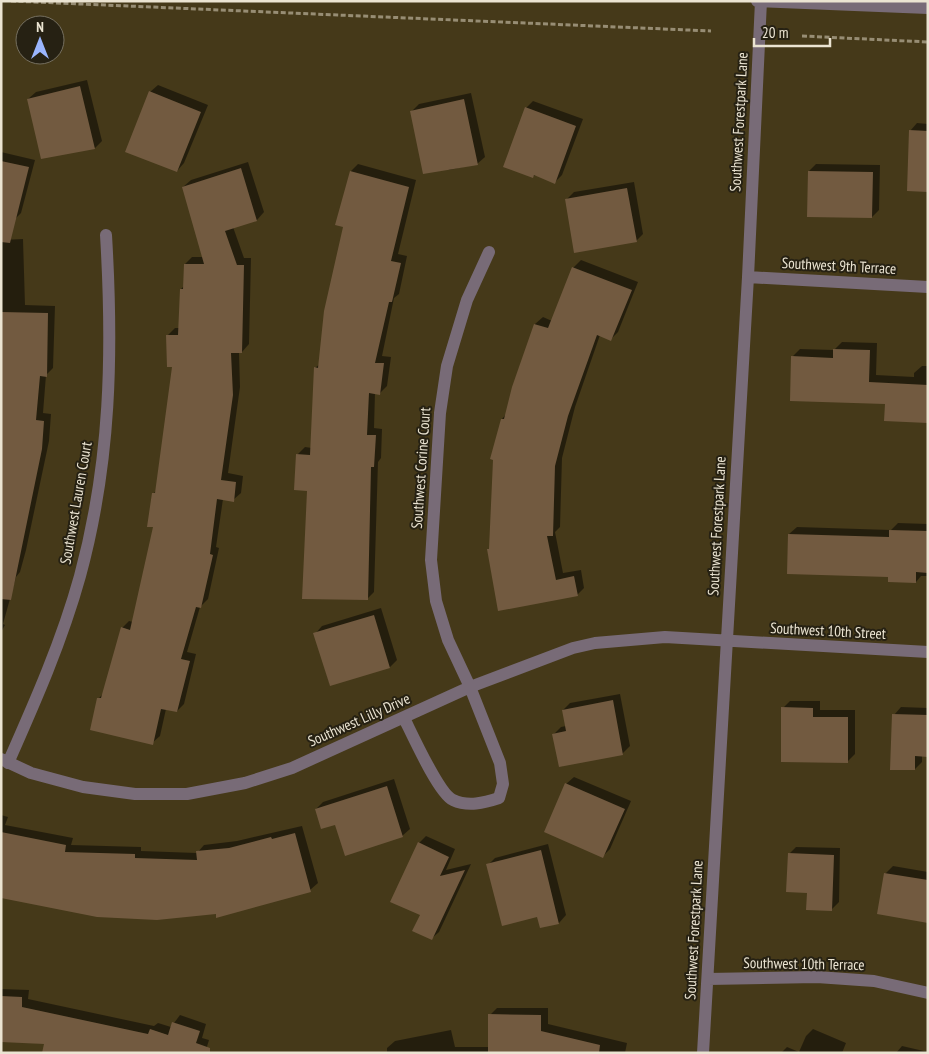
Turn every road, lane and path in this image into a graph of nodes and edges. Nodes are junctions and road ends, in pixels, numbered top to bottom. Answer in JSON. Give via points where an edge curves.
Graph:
{"nodes":[{"id":1,"x":12,"y":1,"type":"edge"},
{"id":2,"x":760,"y":1,"type":"edge"},
{"id":3,"x":928,"y":8,"type":"edge"},
{"id":4,"x":711,"y":32,"type":"dead end"},
{"id":5,"x":802,"y":36,"type":"dead end"},
{"id":6,"x":928,"y":42,"type":"edge"},
{"id":7,"x":106,"y":235,"type":"dead end"},
{"id":8,"x":489,"y":252,"type":"dead end"},
{"id":9,"x":748,"y":277,"type":"junction"},
{"id":10,"x":928,"y":287,"type":"edge"},
{"id":11,"x":727,"y":642,"type":"junction"},
{"id":12,"x":928,"y":652,"type":"edge"},
{"id":13,"x":470,"y":688,"type":"junction"},
{"id":14,"x":404,"y":718,"type":"junction"},
{"id":15,"x":4,"y":761,"type":"edge"},
{"id":16,"x":708,"y":979,"type":"junction"},
{"id":17,"x":928,"y":993,"type":"edge"},
{"id":18,"x":703,"y":1053,"type":"edge"}],
"edges":[{"from":1,"to":4,"type":"path"},
{"from":2,"to":3,"type":"street"},
{"from":2,"to":9,"type":"street","name":"Southwest Forestpark Lane"},
{"from":5,"to":6,"type":"path"},
{"from":7,"to":15,"type":"street","name":"Southwest Lauren Court","via":[[111,315],[110,377],[102,466],[92,526],[61,636]]},
{"from":8,"to":13,"type":"street","name":"Southwest Corine Court","via":[[467,300],[447,366],[440,413],[431,560],[436,601],[448,640]]},
{"from":9,"to":10,"type":"street","name":"Southwest 9th Terrace"},
{"from":9,"to":11,"type":"street","name":"Southwest Forestpark Lane"},
{"from":11,"to":12,"type":"street","name":"Southwest 10th Street"},
{"from":11,"to":13,"type":"street","name":"Southwest Lilly Drive","via":[[665,637],[594,643],[564,651]]},
{"from":11,"to":16,"type":"street","name":"Southwest Forestpark Lane"},
{"from":13,"to":14,"type":"street","name":"Southwest Lilly Drive"},
{"from":13,"to":14,"type":"street","name":"Southwest Corine Court","via":[[500,763],[502,784],[498,798],[472,804],[452,800],[442,790]]},
{"from":14,"to":15,"type":"street","name":"Southwest Lilly Drive","via":[[292,768],[245,783],[187,794],[135,794],[83,787],[31,773]]},
{"from":16,"to":17,"type":"street","name":"Southwest 10th Terrace","via":[[817,977],[874,981]]},
{"from":16,"to":18,"type":"street","name":"Southwest Forestpark Lane"}]}
